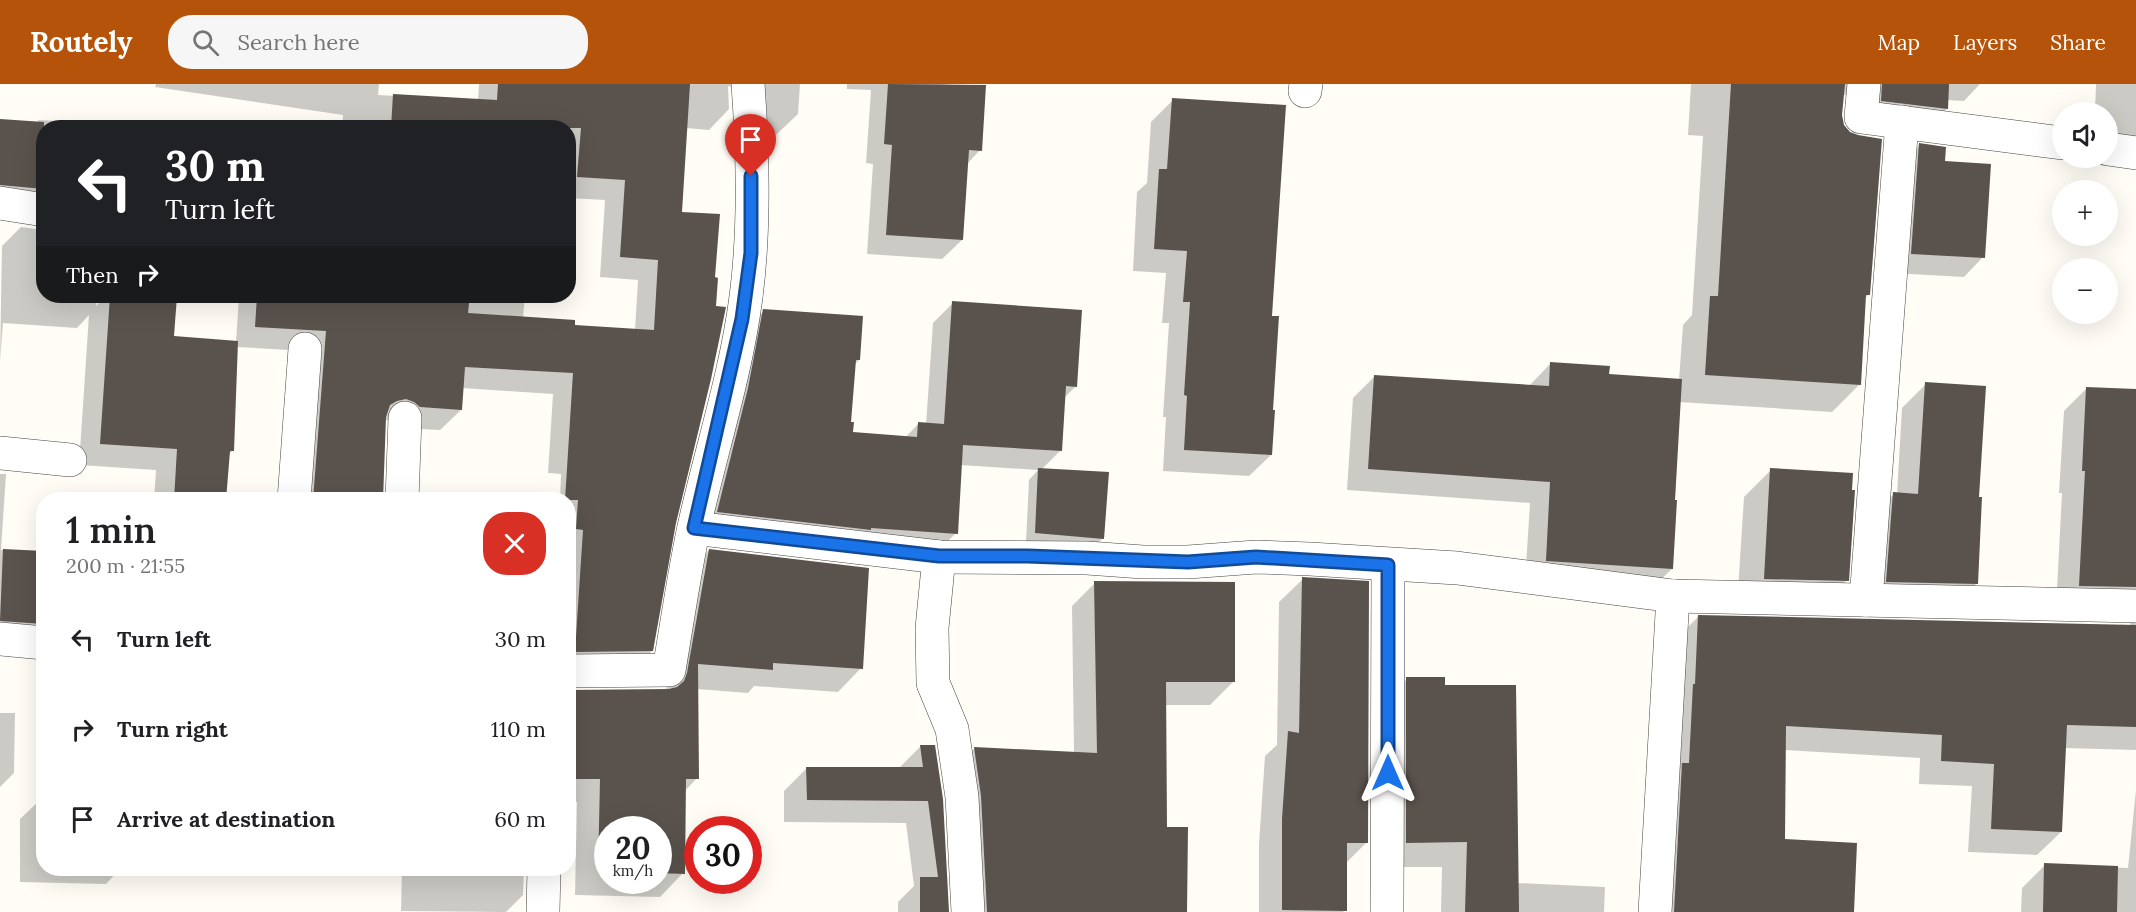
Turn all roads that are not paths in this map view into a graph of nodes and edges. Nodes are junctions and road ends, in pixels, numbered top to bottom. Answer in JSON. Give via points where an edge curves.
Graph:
{"nodes":[{"id":1,"x":748,"y":84,"type":"edge"},
{"id":2,"x":1864,"y":84,"type":"edge"},
{"id":3,"x":1902,"y":122,"type":"junction"},
{"id":4,"x":2052,"y":142,"type":"edge"},
{"id":5,"x":2118,"y":150,"type":"edge"},
{"id":6,"x":2136,"y":153,"type":"edge"},
{"id":7,"x":0,"y":203,"type":"edge"},
{"id":8,"x":36,"y":209,"type":"edge"},
{"id":9,"x":305,"y":349,"type":"dead end"},
{"id":10,"x":405,"y":418,"type":"dead end"},
{"id":11,"x":0,"y":453,"type":"edge"},
{"id":12,"x":70,"y":460,"type":"dead end"},
{"id":13,"x":295,"y":492,"type":"edge"},
{"id":14,"x":402,"y":492,"type":"edge"},
{"id":15,"x":694,"y":528,"type":"junction"},
{"id":16,"x":939,"y":556,"type":"junction"},
{"id":17,"x":1388,"y":565,"type":"junction"},
{"id":18,"x":1673,"y":596,"type":"junction"},
{"id":19,"x":1866,"y":600,"type":"junction"},
{"id":20,"x":2136,"y":606,"type":"edge"},
{"id":21,"x":0,"y":639,"type":"edge"},
{"id":22,"x":36,"y":642,"type":"edge"},
{"id":23,"x":576,"y":670,"type":"edge"},
{"id":24,"x":544,"y":876,"type":"edge"},
{"id":25,"x":543,"y":912,"type":"edge"},
{"id":26,"x":968,"y":912,"type":"edge"},
{"id":27,"x":1387,"y":912,"type":"edge"},
{"id":28,"x":1655,"y":912,"type":"edge"}],
"edges":[{"from":1,"to":15,"type":"street","via":[[751,253],[746,298]]},
{"from":2,"to":3,"type":"street","via":[[1861,117]]},
{"from":3,"to":4,"type":"street"},
{"from":3,"to":19,"type":"street"},
{"from":5,"to":6,"type":"street"},
{"from":7,"to":8,"type":"street"},
{"from":9,"to":13,"type":"street"},
{"from":10,"to":14,"type":"street"},
{"from":11,"to":12,"type":"street"},
{"from":15,"to":16,"type":"street"},
{"from":15,"to":23,"type":"street","via":[[669,670]]},
{"from":16,"to":17,"type":"street","via":[[1177,562],[1256,557]]},
{"from":16,"to":26,"type":"street","via":[[932,628],[933,683],[952,729],[962,797]]},
{"from":17,"to":18,"type":"street","via":[[1457,568]]},
{"from":17,"to":27,"type":"street"},
{"from":18,"to":19,"type":"street"},
{"from":18,"to":28,"type":"street"},
{"from":19,"to":20,"type":"street"},
{"from":21,"to":22,"type":"street"},
{"from":24,"to":25,"type":"street"}]}
